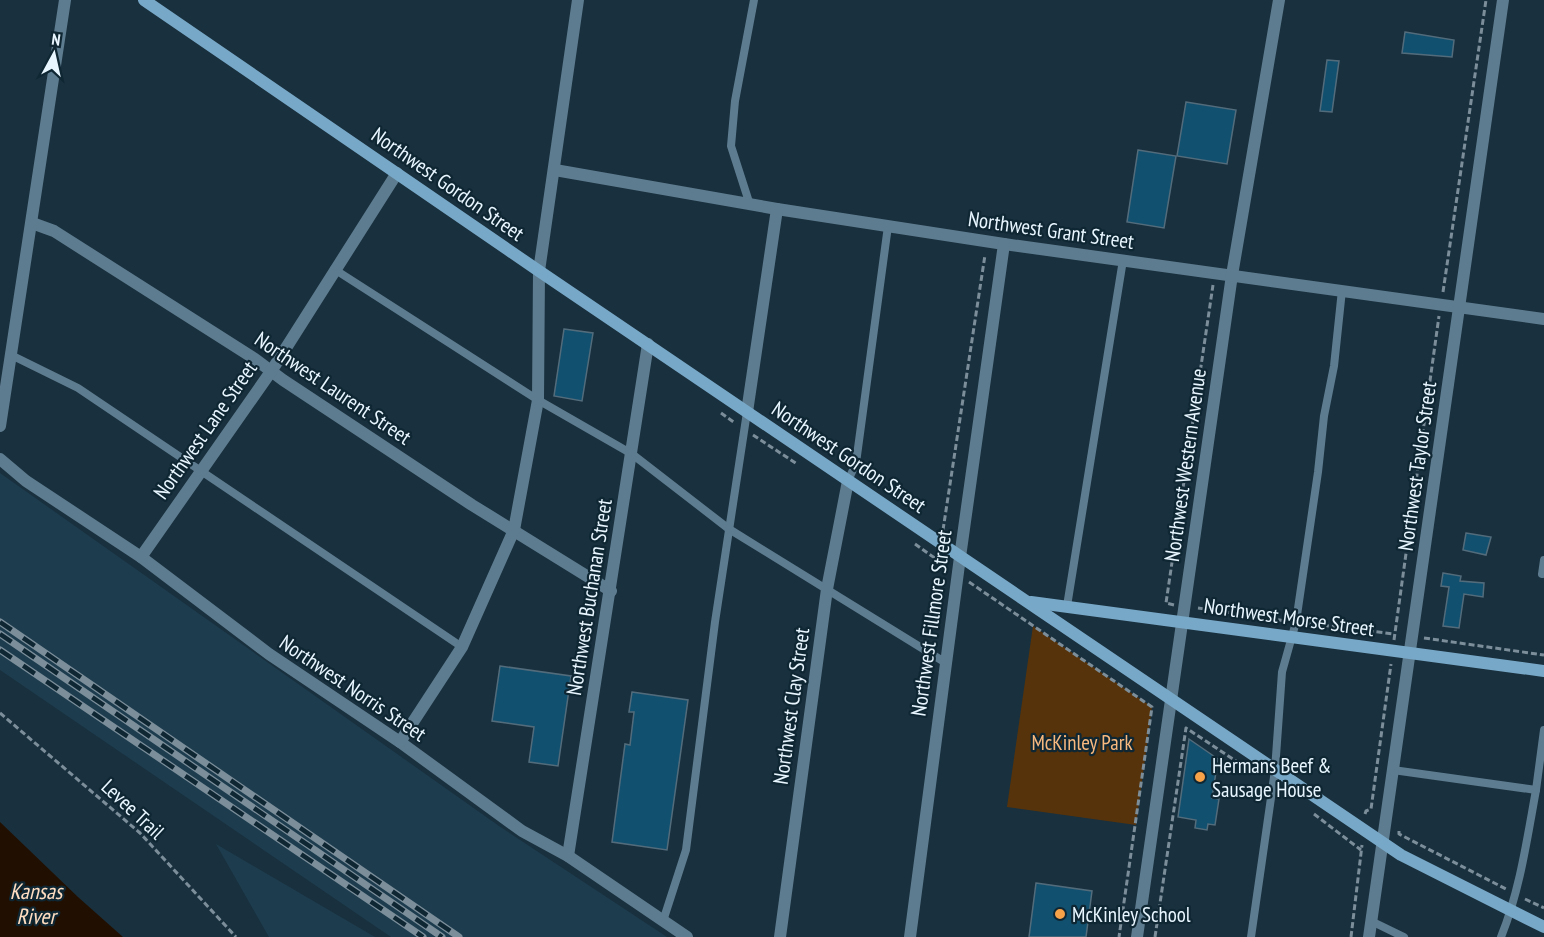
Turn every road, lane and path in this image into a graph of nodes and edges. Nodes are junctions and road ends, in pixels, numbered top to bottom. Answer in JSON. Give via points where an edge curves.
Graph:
{"nodes":[{"id":1,"x":66,"y":0,"type":"edge"},
{"id":2,"x":144,"y":0,"type":"edge"},
{"id":3,"x":578,"y":0,"type":"edge"},
{"id":4,"x":754,"y":0,"type":"edge"},
{"id":5,"x":1279,"y":0,"type":"edge"},
{"id":6,"x":1486,"y":0,"type":"edge"},
{"id":7,"x":1503,"y":0,"type":"edge"},
{"id":8,"x":555,"y":170,"type":"junction"},
{"id":9,"x":397,"y":173,"type":"junction"},
{"id":10,"x":750,"y":205,"type":"junction"},
{"id":11,"x":777,"y":209,"type":"junction"},
{"id":12,"x":32,"y":223,"type":"junction"},
{"id":13,"x":888,"y":226,"type":"junction"},
{"id":14,"x":987,"y":241,"type":"junction"},
{"id":15,"x":1004,"y":244,"type":"junction"},
{"id":16,"x":1123,"y":260,"type":"junction"},
{"id":17,"x":334,"y":269,"type":"junction"},
{"id":18,"x":539,"y":271,"type":"junction"},
{"id":19,"x":1232,"y":275,"type":"junction"},
{"id":20,"x":1214,"y":282,"type":"dead end"},
{"id":21,"x":1342,"y":290,"type":"junction"},
{"id":22,"x":1442,"y":303,"type":"junction"},
{"id":23,"x":1460,"y":306,"type":"junction"},
{"id":24,"x":1544,"y":318,"type":"edge"},
{"id":25,"x":648,"y":344,"type":"junction"},
{"id":26,"x":11,"y":355,"type":"junction"},
{"id":27,"x":272,"y":370,"type":"junction"},
{"id":28,"x":538,"y":400,"type":"junction"},
{"id":29,"x":713,"y":407,"type":"dead end"},
{"id":30,"x":747,"y":412,"type":"junction"},
{"id":31,"x":0,"y":426,"type":"edge"},
{"id":32,"x":746,"y":430,"type":"junction"},
{"id":33,"x":632,"y":453,"type":"junction"},
{"id":34,"x":2,"y":460,"type":"edge"},
{"id":35,"x":805,"y":470,"type":"dead end"},
{"id":36,"x":201,"y":471,"type":"junction"},
{"id":37,"x":848,"y":481,"type":"junction"},
{"id":38,"x":729,"y":529,"type":"junction"},
{"id":39,"x":514,"y":530,"type":"junction"},
{"id":40,"x":910,"y":541,"type":"dead end"},
{"id":41,"x":941,"y":543,"type":"junction"},
{"id":42,"x":141,"y":557,"type":"junction"},
{"id":43,"x":960,"y":557,"type":"junction"},
{"id":44,"x":938,"y":560,"type":"junction"},
{"id":45,"x":1544,"y":560,"type":"edge"},
{"id":46,"x":957,"y":574,"type":"junction"},
{"id":47,"x":1542,"y":574,"type":"dead end"},
{"id":48,"x":827,"y":589,"type":"junction"},
{"id":49,"x":611,"y":591,"type":"junction"},
{"id":50,"x":1029,"y":602,"type":"junction"},
{"id":51,"x":1067,"y":606,"type":"junction"},
{"id":52,"x":1185,"y":606,"type":"junction"},
{"id":53,"x":1183,"y":622,"type":"junction"},
{"id":54,"x":1296,"y":622,"type":"junction"},
{"id":55,"x":1394,"y":634,"type":"junction"},
{"id":56,"x":1413,"y":637,"type":"junction"},
{"id":57,"x":1293,"y":638,"type":"junction"},
{"id":58,"x":462,"y":647,"type":"junction"},
{"id":59,"x":1393,"y":651,"type":"junction"},
{"id":60,"x":1410,"y":653,"type":"junction"},
{"id":61,"x":1544,"y":655,"type":"edge"},
{"id":62,"x":946,"y":663,"type":"junction"},
{"id":63,"x":1544,"y":671,"type":"edge"},
{"id":64,"x":1170,"y":699,"type":"junction"},
{"id":65,"x":0,"y":713,"type":"edge"},
{"id":66,"x":1186,"y":728,"type":"dead end"},
{"id":67,"x":1544,"y":730,"type":"edge"},
{"id":68,"x":400,"y":742,"type":"junction"},
{"id":69,"x":1275,"y":770,"type":"junction"},
{"id":70,"x":1393,"y":770,"type":"junction"},
{"id":71,"x":1536,"y":790,"type":"junction"},
{"id":72,"x":1371,"y":809,"type":"junction"},
{"id":73,"x":1386,"y":819,"type":"junction"},
{"id":74,"x":1363,"y":830,"type":"junction"},
{"id":75,"x":1382,"y":843,"type":"junction"},
{"id":76,"x":568,"y":856,"type":"junction"},
{"id":77,"x":1516,"y":894,"type":"junction"},
{"id":78,"x":1544,"y":908,"type":"edge"},
{"id":79,"x":1511,"y":911,"type":"junction"},
{"id":80,"x":663,"y":921,"type":"junction"},
{"id":81,"x":1371,"y":921,"type":"junction"},
{"id":82,"x":1544,"y":927,"type":"edge"},
{"id":83,"x":236,"y":937,"type":"edge"},
{"id":84,"x":687,"y":937,"type":"edge"},
{"id":85,"x":780,"y":937,"type":"edge"},
{"id":86,"x":910,"y":937,"type":"edge"},
{"id":87,"x":1119,"y":937,"type":"edge"},
{"id":88,"x":1137,"y":937,"type":"edge"},
{"id":89,"x":1155,"y":937,"type":"edge"},
{"id":90,"x":1251,"y":937,"type":"edge"},
{"id":91,"x":1351,"y":937,"type":"edge"},
{"id":92,"x":1369,"y":937,"type":"edge"},
{"id":93,"x":1404,"y":937,"type":"edge"},
{"id":94,"x":1501,"y":937,"type":"edge"}],
"edges":[{"from":1,"to":12,"type":"street"},
{"from":2,"to":9,"type":"main road","name":"Northwest Gordon Street"},
{"from":3,"to":8,"type":"street"},
{"from":4,"to":10,"type":"lane","via":[[735,101],[731,146]]},
{"from":5,"to":19,"type":"street","name":"Northwest Western Avenue"},
{"from":6,"to":22,"type":"path"},
{"from":7,"to":23,"type":"street","name":"Northwest Taylor Street"},
{"from":8,"to":10,"type":"street","name":"Northwest Grant Street"},
{"from":8,"to":18,"type":"street"},
{"from":9,"to":17,"type":"street","name":"Northwest Lane Street"},
{"from":9,"to":18,"type":"main road","name":"Northwest Gordon Street"},
{"from":10,"to":11,"type":"street","name":"Northwest Grant Street"},
{"from":11,"to":13,"type":"street","name":"Northwest Grant Street"},
{"from":11,"to":30,"type":"street"},
{"from":12,"to":26,"type":"street"},
{"from":12,"to":27,"type":"street","name":"Northwest Laurent Street","via":[[54,231]]},
{"from":13,"to":14,"type":"street","name":"Northwest Grant Street"},
{"from":13,"to":37,"type":"lane","via":[[856,463]]},
{"from":14,"to":15,"type":"street","name":"Northwest Grant Street"},
{"from":14,"to":41,"type":"path"},
{"from":15,"to":16,"type":"street","name":"Northwest Grant Street"},
{"from":15,"to":43,"type":"street","name":"Northwest Fillmore Street"},
{"from":16,"to":19,"type":"street","name":"Northwest Grant Street"},
{"from":16,"to":51,"type":"lane"},
{"from":17,"to":27,"type":"street","name":"Northwest Lane Street"},
{"from":17,"to":28,"type":"lane"},
{"from":18,"to":25,"type":"main road","name":"Northwest Gordon Street"},
{"from":18,"to":28,"type":"street"},
{"from":19,"to":21,"type":"street","name":"Northwest Grant Street"},
{"from":19,"to":52,"type":"street","name":"Northwest Western Avenue"},
{"from":20,"to":52,"type":"path","via":[[1166,603]]},
{"from":21,"to":22,"type":"street","name":"Northwest Grant Street"},
{"from":21,"to":54,"type":"lane"},
{"from":22,"to":23,"type":"street","name":"Northwest Grant Street"},
{"from":22,"to":55,"type":"path"},
{"from":23,"to":24,"type":"street","name":"Northwest Grant Street"},
{"from":23,"to":56,"type":"street","name":"Northwest Taylor Street"},
{"from":25,"to":30,"type":"main road","name":"Northwest Gordon Street"},
{"from":25,"to":33,"type":"street","name":"Northwest Buchanan Street"},
{"from":26,"to":31,"type":"street"},
{"from":26,"to":36,"type":"lane","via":[[78,388]]},
{"from":27,"to":36,"type":"street","name":"Northwest Lane Street"},
{"from":27,"to":39,"type":"street","name":"Northwest Laurent Street","via":[[292,387]]},
{"from":28,"to":33,"type":"lane"},
{"from":28,"to":39,"type":"street"},
{"from":29,"to":32,"type":"path"},
{"from":30,"to":32,"type":"lane"},
{"from":30,"to":37,"type":"main road","name":"Northwest Gordon Street"},
{"from":32,"to":35,"type":"path"},
{"from":32,"to":38,"type":"lane"},
{"from":33,"to":38,"type":"lane"},
{"from":33,"to":49,"type":"street","name":"Northwest Buchanan Street"},
{"from":34,"to":42,"type":"street","name":"Northwest Norris Street","via":[[26,482]]},
{"from":36,"to":42,"type":"street","name":"Northwest Lane Street"},
{"from":36,"to":58,"type":"lane"},
{"from":37,"to":41,"type":"main road","name":"Northwest Gordon Street"},
{"from":37,"to":48,"type":"street","name":"Northwest Clay Street"},
{"from":38,"to":48,"type":"lane"},
{"from":38,"to":80,"type":"lane","via":[[686,850]]},
{"from":39,"to":49,"type":"street","name":"Northwest Laurent Street"},
{"from":39,"to":58,"type":"street"},
{"from":40,"to":44,"type":"path"},
{"from":41,"to":43,"type":"main road","name":"Northwest Gordon Street"},
{"from":41,"to":44,"type":"path"},
{"from":42,"to":68,"type":"street","name":"Northwest Norris Street","via":[[269,654]]},
{"from":43,"to":46,"type":"street","name":"Northwest Fillmore Street"},
{"from":43,"to":50,"type":"main road","name":"Northwest Gordon Street"},
{"from":44,"to":46,"type":"path"},
{"from":45,"to":47,"type":"lane"},
{"from":46,"to":62,"type":"street","name":"Northwest Fillmore Street"},
{"from":46,"to":87,"type":"path","via":[[1152,707]]},
{"from":48,"to":62,"type":"lane"},
{"from":48,"to":85,"type":"street","name":"Northwest Clay Street"},
{"from":49,"to":76,"type":"street","name":"Northwest Buchanan Street"},
{"from":50,"to":51,"type":"main road","name":"Northwest Morse Street"},
{"from":50,"to":64,"type":"main road","name":"Northwest Gordon Street"},
{"from":51,"to":53,"type":"main road","name":"Northwest Morse Street"},
{"from":52,"to":53,"type":"street","name":"Northwest Western Avenue"},
{"from":52,"to":54,"type":"path"},
{"from":53,"to":57,"type":"main road","name":"Northwest Morse Street"},
{"from":53,"to":64,"type":"street","name":"Northwest Western Avenue"},
{"from":54,"to":55,"type":"path"},
{"from":54,"to":57,"type":"lane"},
{"from":55,"to":56,"type":"path"},
{"from":55,"to":59,"type":"path"},
{"from":56,"to":60,"type":"street","name":"Northwest Taylor Street"},
{"from":56,"to":61,"type":"path"},
{"from":57,"to":59,"type":"main road","name":"Northwest Morse Street"},
{"from":57,"to":69,"type":"lane","via":[[1282,672]]},
{"from":58,"to":68,"type":"street"},
{"from":59,"to":60,"type":"main road","name":"Northwest Morse Street"},
{"from":59,"to":72,"type":"path"},
{"from":60,"to":63,"type":"main road","name":"Northwest Morse Street"},
{"from":60,"to":70,"type":"street","name":"Northwest Taylor Street"},
{"from":62,"to":86,"type":"street","name":"Northwest Fillmore Street"},
{"from":64,"to":69,"type":"main road","name":"Northwest Gordon Street"},
{"from":64,"to":88,"type":"street","name":"Northwest Western Avenue"},
{"from":65,"to":83,"type":"path","name":"Levee Trail","via":[[140,833]]},
{"from":66,"to":89,"type":"path"},
{"from":67,"to":71,"type":"lane"},
{"from":68,"to":76,"type":"street","name":"Northwest Norris Street","via":[[522,831]]},
{"from":69,"to":74,"type":"main road","name":"Northwest Gordon Street"},
{"from":69,"to":90,"type":"lane"},
{"from":70,"to":71,"type":"lane"},
{"from":70,"to":73,"type":"street","name":"Northwest Taylor Street"},
{"from":71,"to":77,"type":"lane"},
{"from":72,"to":73,"type":"path"},
{"from":72,"to":74,"type":"path","via":[[1366,812]]},
{"from":73,"to":75,"type":"street","name":"Northwest Taylor Street"},
{"from":73,"to":77,"type":"path","via":[[1399,826],[1399,834]]},
{"from":74,"to":75,"type":"main road","name":"Northwest Gordon Street"},
{"from":74,"to":91,"type":"path"},
{"from":75,"to":79,"type":"main road","name":"Northwest Gordon Street"},
{"from":75,"to":81,"type":"street","name":"Northwest Taylor Street"},
{"from":76,"to":80,"type":"street","name":"Northwest Norris Street"},
{"from":77,"to":78,"type":"path"},
{"from":77,"to":79,"type":"lane"},
{"from":79,"to":82,"type":"main road","name":"Northwest Gordon Street"},
{"from":79,"to":94,"type":"lane"},
{"from":80,"to":84,"type":"street","name":"Northwest Norris Street"},
{"from":81,"to":92,"type":"street","name":"Northwest Taylor Street"},
{"from":81,"to":93,"type":"lane"}]}
